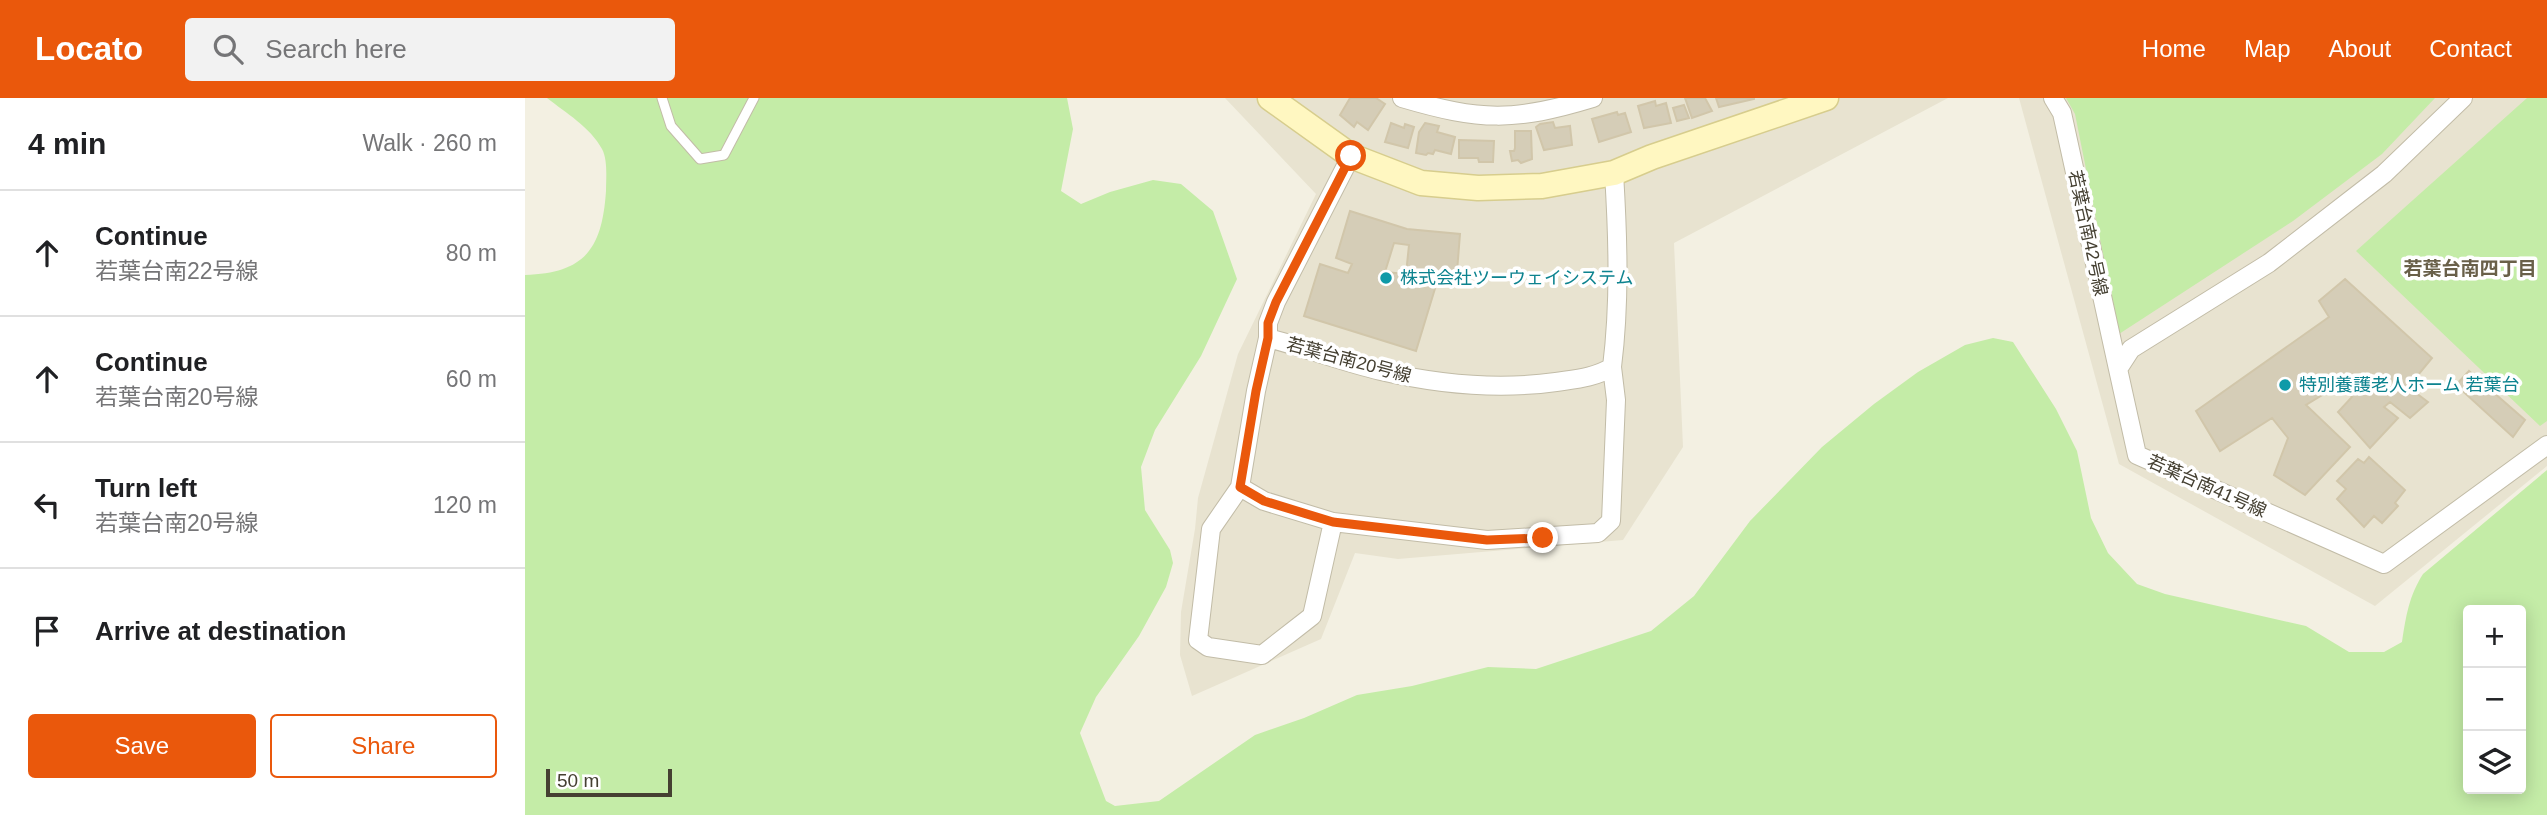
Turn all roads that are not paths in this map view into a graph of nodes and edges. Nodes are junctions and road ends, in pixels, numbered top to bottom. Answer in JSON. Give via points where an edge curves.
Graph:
{"nodes":[{"id":1,"x":662,"y":98,"type":"edge"},
{"id":2,"x":754,"y":98,"type":"edge"},
{"id":3,"x":1270,"y":98,"type":"edge"},
{"id":4,"x":1402,"y":98,"type":"edge"},
{"id":5,"x":1593,"y":98,"type":"edge"},
{"id":6,"x":1826,"y":98,"type":"edge"},
{"id":7,"x":2053,"y":98,"type":"edge"},
{"id":8,"x":2463,"y":98,"type":"edge"},
{"id":9,"x":1351,"y":156,"type":"junction"},
{"id":10,"x":1613,"y":173,"type":"junction"},
{"id":11,"x":1268,"y":338,"type":"junction"},
{"id":12,"x":1612,"y":368,"type":"junction"},
{"id":13,"x":2118,"y":369,"type":"junction"},
{"id":14,"x":2547,"y":445,"type":"edge"},
{"id":15,"x":1240,"y":487,"type":"junction"},
{"id":16,"x":1333,"y":522,"type":"junction"}],
"edges":[{"from":1,"to":2,"type":"lane","via":[[671,126],[700,159],[724,155]]},
{"from":3,"to":9,"type":"street"},
{"from":4,"to":5,"type":"street","via":[[1455,113],[1496,117],[1543,112]]},
{"from":6,"to":10,"type":"street"},
{"from":7,"to":13,"type":"street","name":"若葉台南42号線","via":[[2062,113]]},
{"from":8,"to":13,"type":"street","via":[[2385,174],[2269,263],[2131,349]]},
{"from":9,"to":10,"type":"street","via":[[1421,184],[1478,188],[1542,186]]},
{"from":9,"to":11,"type":"street","via":[[1276,302]]},
{"from":10,"to":12,"type":"street","via":[[1618,234]]},
{"from":11,"to":12,"type":"street","name":"若葉台南20号線","via":[[1380,371],[1467,384],[1538,384],[1597,376]]},
{"from":11,"to":15,"type":"street","name":"若葉台南20号線"},
{"from":12,"to":16,"type":"street","via":[[1616,400],[1611,522],[1598,533],[1487,540]]},
{"from":13,"to":14,"type":"street","name":"若葉台南41号線","via":[[2137,455],[2384,564]]},
{"from":15,"to":16,"type":"street","via":[[1264,501]]},
{"from":15,"to":16,"type":"street","via":[[1211,529],[1198,640],[1208,647],[1262,655],[1312,616]]}]}
